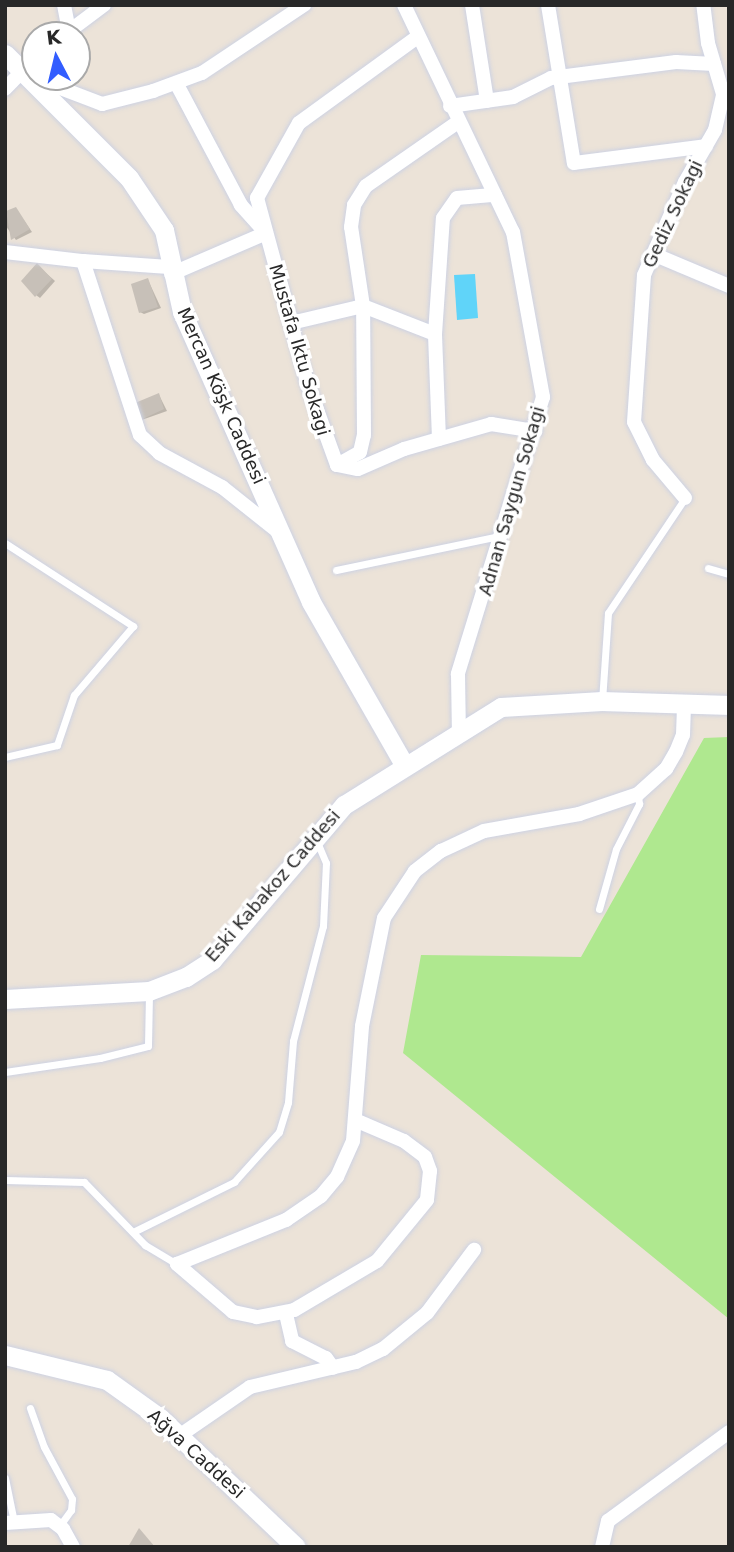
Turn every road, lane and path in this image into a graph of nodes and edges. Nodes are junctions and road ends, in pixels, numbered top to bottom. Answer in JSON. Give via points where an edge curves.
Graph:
{"nodes":[{"id":1,"x":104,"y":5,"type":"edge"},
{"id":2,"x":304,"y":5,"type":"edge"},
{"id":3,"x":404,"y":5,"type":"edge"},
{"id":4,"x":472,"y":5,"type":"edge"},
{"id":5,"x":548,"y":5,"type":"edge"},
{"id":6,"x":703,"y":5,"type":"edge"},
{"id":7,"x":83,"y":21,"type":"edge"},
{"id":8,"x":416,"y":38,"type":"junction"},
{"id":9,"x":5,"y":54,"type":"edge"},
{"id":10,"x":714,"y":64,"type":"junction"},
{"id":11,"x":19,"y":71,"type":"junction"},
{"id":12,"x":557,"y":77,"type":"junction"},
{"id":13,"x":176,"y":83,"type":"junction"},
{"id":14,"x":5,"y":89,"type":"edge"},
{"id":15,"x":726,"y":92,"type":"edge"},
{"id":16,"x":487,"y":101,"type":"junction"},
{"id":17,"x":450,"y":106,"type":"junction"},
{"id":18,"x":458,"y":122,"type":"junction"},
{"id":19,"x":706,"y":146,"type":"junction"},
{"id":20,"x":495,"y":195,"type":"junction"},
{"id":21,"x":266,"y":233,"type":"junction"},
{"id":22,"x":5,"y":251,"type":"edge"},
{"id":23,"x":653,"y":254,"type":"junction"},
{"id":24,"x":83,"y":261,"type":"junction"},
{"id":25,"x":170,"y":271,"type":"junction"},
{"id":26,"x":727,"y":281,"type":"edge"},
{"id":27,"x":363,"y":306,"type":"junction"},
{"id":28,"x":291,"y":323,"type":"junction"},
{"id":29,"x":435,"y":334,"type":"junction"},
{"id":30,"x":535,"y":431,"type":"junction"},
{"id":31,"x":439,"y":439,"type":"junction"},
{"id":32,"x":337,"y":465,"type":"junction"},
{"id":33,"x":685,"y":498,"type":"joint"},
{"id":34,"x":503,"y":535,"type":"junction"},
{"id":35,"x":285,"y":538,"type":"junction"},
{"id":36,"x":5,"y":542,"type":"edge"},
{"id":37,"x":708,"y":568,"type":"dead end"},
{"id":38,"x":336,"y":570,"type":"dead end"},
{"id":39,"x":729,"y":574,"type":"edge"},
{"id":40,"x":602,"y":701,"type":"junction"},
{"id":41,"x":684,"y":704,"type":"junction"},
{"id":42,"x":729,"y":705,"type":"edge"},
{"id":43,"x":459,"y":735,"type":"junction"},
{"id":44,"x":5,"y":758,"type":"edge"},
{"id":45,"x":405,"y":766,"type":"junction"},
{"id":46,"x":638,"y":794,"type":"junction"},
{"id":47,"x":314,"y":838,"type":"junction"},
{"id":48,"x":598,"y":909,"type":"dead end"},
{"id":49,"x":149,"y":991,"type":"junction"},
{"id":50,"x":5,"y":999,"type":"edge"},
{"id":51,"x":5,"y":1072,"type":"edge"},
{"id":52,"x":355,"y":1120,"type":"junction"},
{"id":53,"x":5,"y":1180,"type":"edge"},
{"id":54,"x":133,"y":1232,"type":"junction"},
{"id":55,"x":474,"y":1250,"type":"dead end"},
{"id":56,"x":177,"y":1264,"type":"junction"},
{"id":57,"x":286,"y":1314,"type":"junction"},
{"id":58,"x":5,"y":1355,"type":"edge"},
{"id":59,"x":333,"y":1368,"type":"junction"},
{"id":60,"x":30,"y":1408,"type":"dead end"},
{"id":61,"x":729,"y":1432,"type":"edge"},
{"id":62,"x":179,"y":1436,"type":"junction"},
{"id":63,"x":5,"y":1478,"type":"edge"},
{"id":64,"x":10,"y":1523,"type":"edge"},
{"id":65,"x":60,"y":1525,"type":"junction"},
{"id":66,"x":73,"y":1547,"type":"edge"},
{"id":67,"x":296,"y":1547,"type":"edge"},
{"id":68,"x":602,"y":1547,"type":"edge"}],
"edges":[{"from":1,"to":7,"type":"street"},
{"from":2,"to":13,"type":"street","via":[[202,73]]},
{"from":3,"to":8,"type":"street","name":"Adnan Saygun Sokagi"},
{"from":4,"to":16,"type":"street"},
{"from":5,"to":12,"type":"street"},
{"from":6,"to":10,"type":"street","name":"Gediz Sokagi"},
{"from":8,"to":17,"type":"street","name":"Adnan Saygun Sokagi"},
{"from":8,"to":21,"type":"street","name":"Mustafa Iktu Sokagi","via":[[299,123],[257,198]]},
{"from":9,"to":11,"type":"street","name":"Mercan Köşk Caddesi"},
{"from":10,"to":12,"type":"street","via":[[676,62]]},
{"from":10,"to":15,"type":"street","name":"Gediz Sokagi"},
{"from":11,"to":13,"type":"street","via":[[102,104]]},
{"from":11,"to":14,"type":"street"},
{"from":11,"to":25,"type":"street","name":"Mercan Köşk Caddesi","via":[[129,178],[164,230]]},
{"from":12,"to":16,"type":"street","via":[[513,97]]},
{"from":12,"to":19,"type":"street","via":[[574,163]]},
{"from":13,"to":21,"type":"street","name":"Mustafa Iktu Sokagi","via":[[241,205]]},
{"from":15,"to":19,"type":"street","name":"Gediz Sokagi"},
{"from":16,"to":17,"type":"street"},
{"from":17,"to":18,"type":"street","name":"Adnan Saygun Sokagi"},
{"from":18,"to":20,"type":"street","name":"Adnan Saygun Sokagi"},
{"from":18,"to":27,"type":"street","via":[[366,186],[354,205],[351,227]]},
{"from":19,"to":23,"type":"street","name":"Gediz Sokagi"},
{"from":20,"to":29,"type":"street","via":[[457,198],[443,218]]},
{"from":20,"to":30,"type":"street","name":"Adnan Saygun Sokagi","via":[[513,232],[535,341],[543,397]]},
{"from":21,"to":25,"type":"street"},
{"from":21,"to":28,"type":"street","name":"Mustafa Iktu Sokagi"},
{"from":22,"to":24,"type":"street"},
{"from":23,"to":26,"type":"street"},
{"from":23,"to":33,"type":"street","name":"Gediz Sokagi","via":[[644,275],[634,422],[653,460]]},
{"from":24,"to":25,"type":"street"},
{"from":24,"to":35,"type":"street","via":[[140,435],[159,453],[222,487]]},
{"from":25,"to":35,"type":"street","name":"Mercan Köşk Caddesi","via":[[182,312]]},
{"from":27,"to":28,"type":"street"},
{"from":27,"to":29,"type":"street"},
{"from":27,"to":32,"type":"street","via":[[364,435],[360,452]]},
{"from":28,"to":32,"type":"street","name":"Mustafa Iktu Sokagi","via":[[328,451]]},
{"from":29,"to":31,"type":"street"},
{"from":30,"to":31,"type":"street","via":[[492,424]]},
{"from":30,"to":34,"type":"street","name":"Adnan Saygun Sokagi"},
{"from":31,"to":32,"type":"street","via":[[358,469]]},
{"from":33,"to":40,"type":"lane","via":[[608,613]]},
{"from":34,"to":38,"type":"lane"},
{"from":34,"to":43,"type":"street","name":"Adnan Saygun Sokagi","via":[[458,674]]},
{"from":35,"to":45,"type":"street","name":"Mercan Köşk Caddesi","via":[[311,602]]},
{"from":36,"to":44,"type":"lane","via":[[133,626],[74,695],[57,746]]},
{"from":37,"to":39,"type":"lane"},
{"from":40,"to":41,"type":"street","name":"Eski Kabakoz Caddesi"},
{"from":40,"to":43,"type":"street","name":"Eski Kabakoz Caddesi","via":[[501,706]]},
{"from":41,"to":42,"type":"street","name":"Eski Kabakoz Caddesi"},
{"from":41,"to":46,"type":"street","via":[[684,727],[676,752],[666,769]]},
{"from":43,"to":45,"type":"street","name":"Eski Kabakoz Caddesi"},
{"from":45,"to":47,"type":"street","name":"Eski Kabakoz Caddesi","via":[[344,805]]},
{"from":46,"to":48,"type":"lane","via":[[639,804],[616,849]]},
{"from":46,"to":52,"type":"street","via":[[590,811],[471,836],[427,861],[400,888],[384,918],[362,1026]]},
{"from":47,"to":49,"type":"street","name":"Eski Kabakoz Caddesi","via":[[212,960],[186,977]]},
{"from":47,"to":54,"type":"lane","via":[[327,863],[323,926],[293,1041],[288,1102],[279,1132],[234,1182]]},
{"from":49,"to":50,"type":"street","name":"Eski Kabakoz Caddesi"},
{"from":49,"to":51,"type":"lane","via":[[148,1046]]},
{"from":52,"to":56,"type":"street","via":[[350,1149],[337,1177],[306,1209]]},
{"from":52,"to":57,"type":"street","via":[[391,1133],[425,1157],[429,1193],[410,1226],[377,1261]]},
{"from":53,"to":54,"type":"lane","via":[[84,1182]]},
{"from":54,"to":56,"type":"lane","via":[[152,1251]]},
{"from":55,"to":59,"type":"street","via":[[440,1298],[398,1338],[356,1362]]},
{"from":56,"to":57,"type":"street","via":[[233,1312],[257,1317]]},
{"from":57,"to":59,"type":"street","via":[[292,1342],[326,1358]]},
{"from":58,"to":62,"type":"street","name":"Ağva Caddesi","via":[[107,1380]]},
{"from":59,"to":62,"type":"street","via":[[250,1387]]},
{"from":60,"to":65,"type":"lane","via":[[44,1447],[72,1499],[71,1510]]},
{"from":61,"to":68,"type":"street","via":[[608,1521]]},
{"from":62,"to":67,"type":"street","name":"Ağva Caddesi"},
{"from":63,"to":64,"type":"lane"},
{"from":64,"to":65,"type":"street","via":[[41,1518]]},
{"from":65,"to":66,"type":"street"}]}
